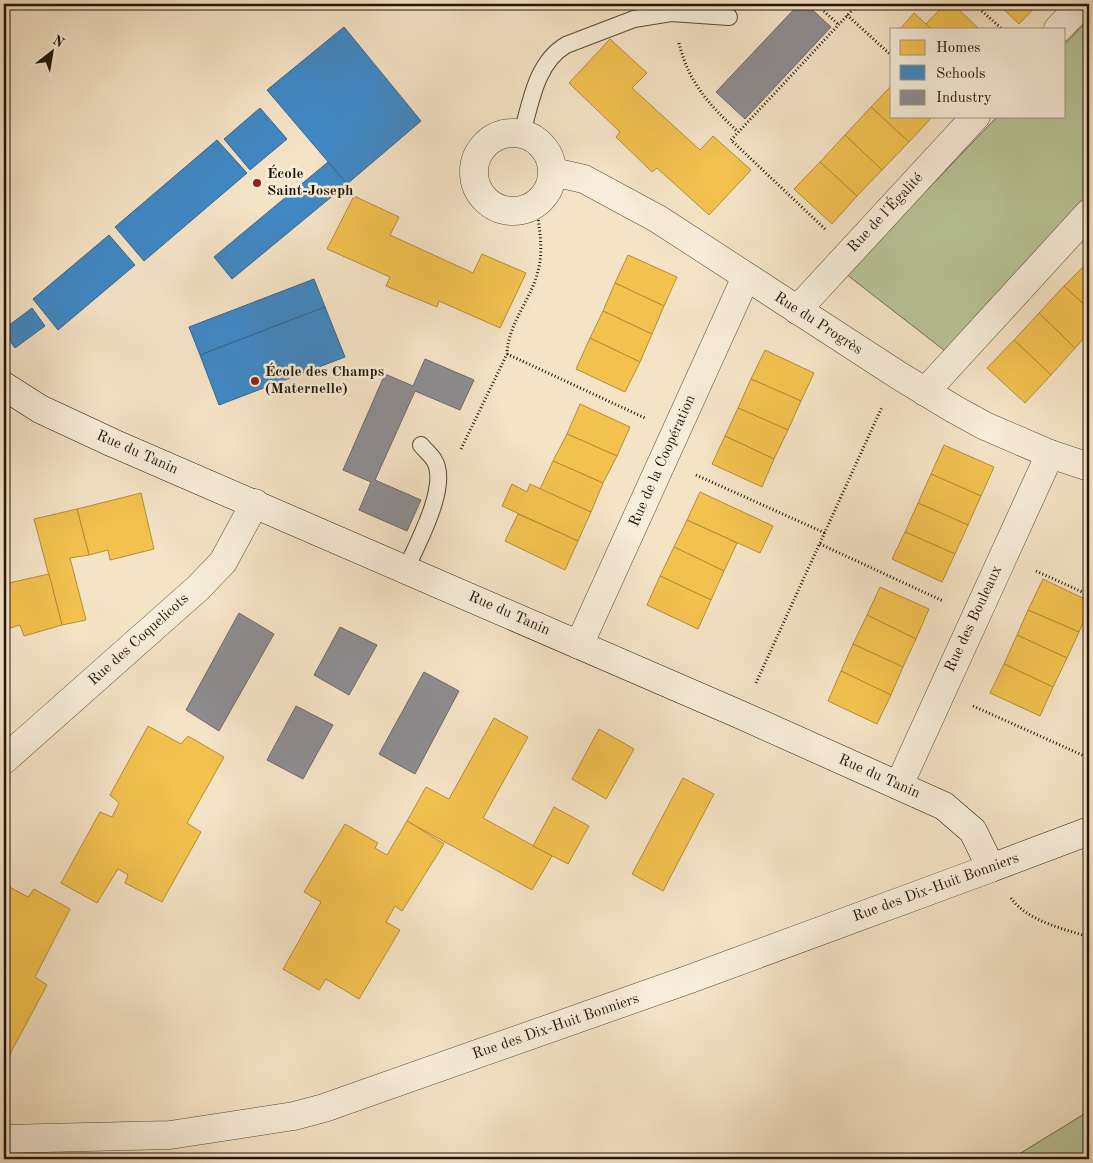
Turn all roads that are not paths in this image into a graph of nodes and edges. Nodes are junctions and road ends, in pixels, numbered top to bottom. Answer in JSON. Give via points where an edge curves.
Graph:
{"nodes":[{"id":1,"x":1082,"y":4,"type":"edge"},
{"id":2,"x":729,"y":17,"type":"dead end"},
{"id":3,"x":1059,"y":28,"type":"edge"},
{"id":4,"x":974,"y":118,"type":"edge"},
{"id":5,"x":522,"y":133,"type":"junction"},
{"id":6,"x":553,"y":172,"type":"junction"},
{"id":7,"x":1089,"y":213,"type":"edge"},
{"id":8,"x":746,"y":277,"type":"junction"},
{"id":9,"x":797,"y":310,"type":"junction"},
{"id":10,"x":4,"y":386,"type":"edge"},
{"id":11,"x":925,"y":392,"type":"junction"},
{"id":12,"x":421,"y":445,"type":"dead end"},
{"id":13,"x":1050,"y":454,"type":"junction"},
{"id":14,"x":1089,"y":467,"type":"edge"},
{"id":15,"x":255,"y":503,"type":"junction"},
{"id":16,"x":406,"y":569,"type":"junction"},
{"id":17,"x":579,"y":645,"type":"junction"},
{"id":18,"x":4,"y":760,"type":"edge"},
{"id":19,"x":899,"y":785,"type":"junction"},
{"id":20,"x":1089,"y":831,"type":"edge"},
{"id":21,"x":993,"y":867,"type":"junction"},
{"id":22,"x":4,"y":1139,"type":"edge"}],
"edges":[{"from":1,"to":3,"type":"street"},
{"from":2,"to":5,"type":"lane","via":[[671,13],[634,19],[557,50],[543,68]]},
{"from":4,"to":9,"type":"street","name":"Rue de l'Égalité"},
{"from":5,"to":6,"type":"street","via":[[544,147],[551,158]]},
{"from":5,"to":6,"type":"street","via":[[495,136],[485,144],[477,155],[474,168],[474,181],[479,192],[499,209],[511,212],[524,210],[546,196]]},
{"from":6,"to":8,"type":"street","name":"Rue du Progrès","via":[[584,179],[658,219]]},
{"from":7,"to":11,"type":"street"},
{"from":8,"to":9,"type":"street","name":"Rue du Progrès"},
{"from":8,"to":17,"type":"street","name":"Rue de la Coopération"},
{"from":9,"to":11,"type":"street","name":"Rue du Progrès"},
{"from":10,"to":15,"type":"street","name":"Rue du Tanin","via":[[40,409]]},
{"from":11,"to":13,"type":"street","name":"Rue du Progrès","via":[[985,426]]},
{"from":12,"to":16,"type":"lane","via":[[435,461],[439,480],[434,502]]},
{"from":13,"to":14,"type":"street","name":"Rue du Progrès"},
{"from":13,"to":19,"type":"street","name":"Rue des Bouleaux"},
{"from":15,"to":16,"type":"street","name":"Rue du Tanin"},
{"from":15,"to":18,"type":"street","name":"Rue des Coquelicots","via":[[223,562],[198,588]]},
{"from":16,"to":17,"type":"street","name":"Rue du Tanin"},
{"from":17,"to":19,"type":"street","name":"Rue du Tanin"},
{"from":19,"to":21,"type":"street","name":"Rue du Tanin","via":[[944,806],[973,831]]},
{"from":20,"to":21,"type":"street","name":"Rue des Dix-Huit Bonniers"},
{"from":21,"to":22,"type":"street","name":"Rue des Dix-Huit Bonniers","via":[[690,979],[324,1108],[294,1116],[170,1135]]}]}
